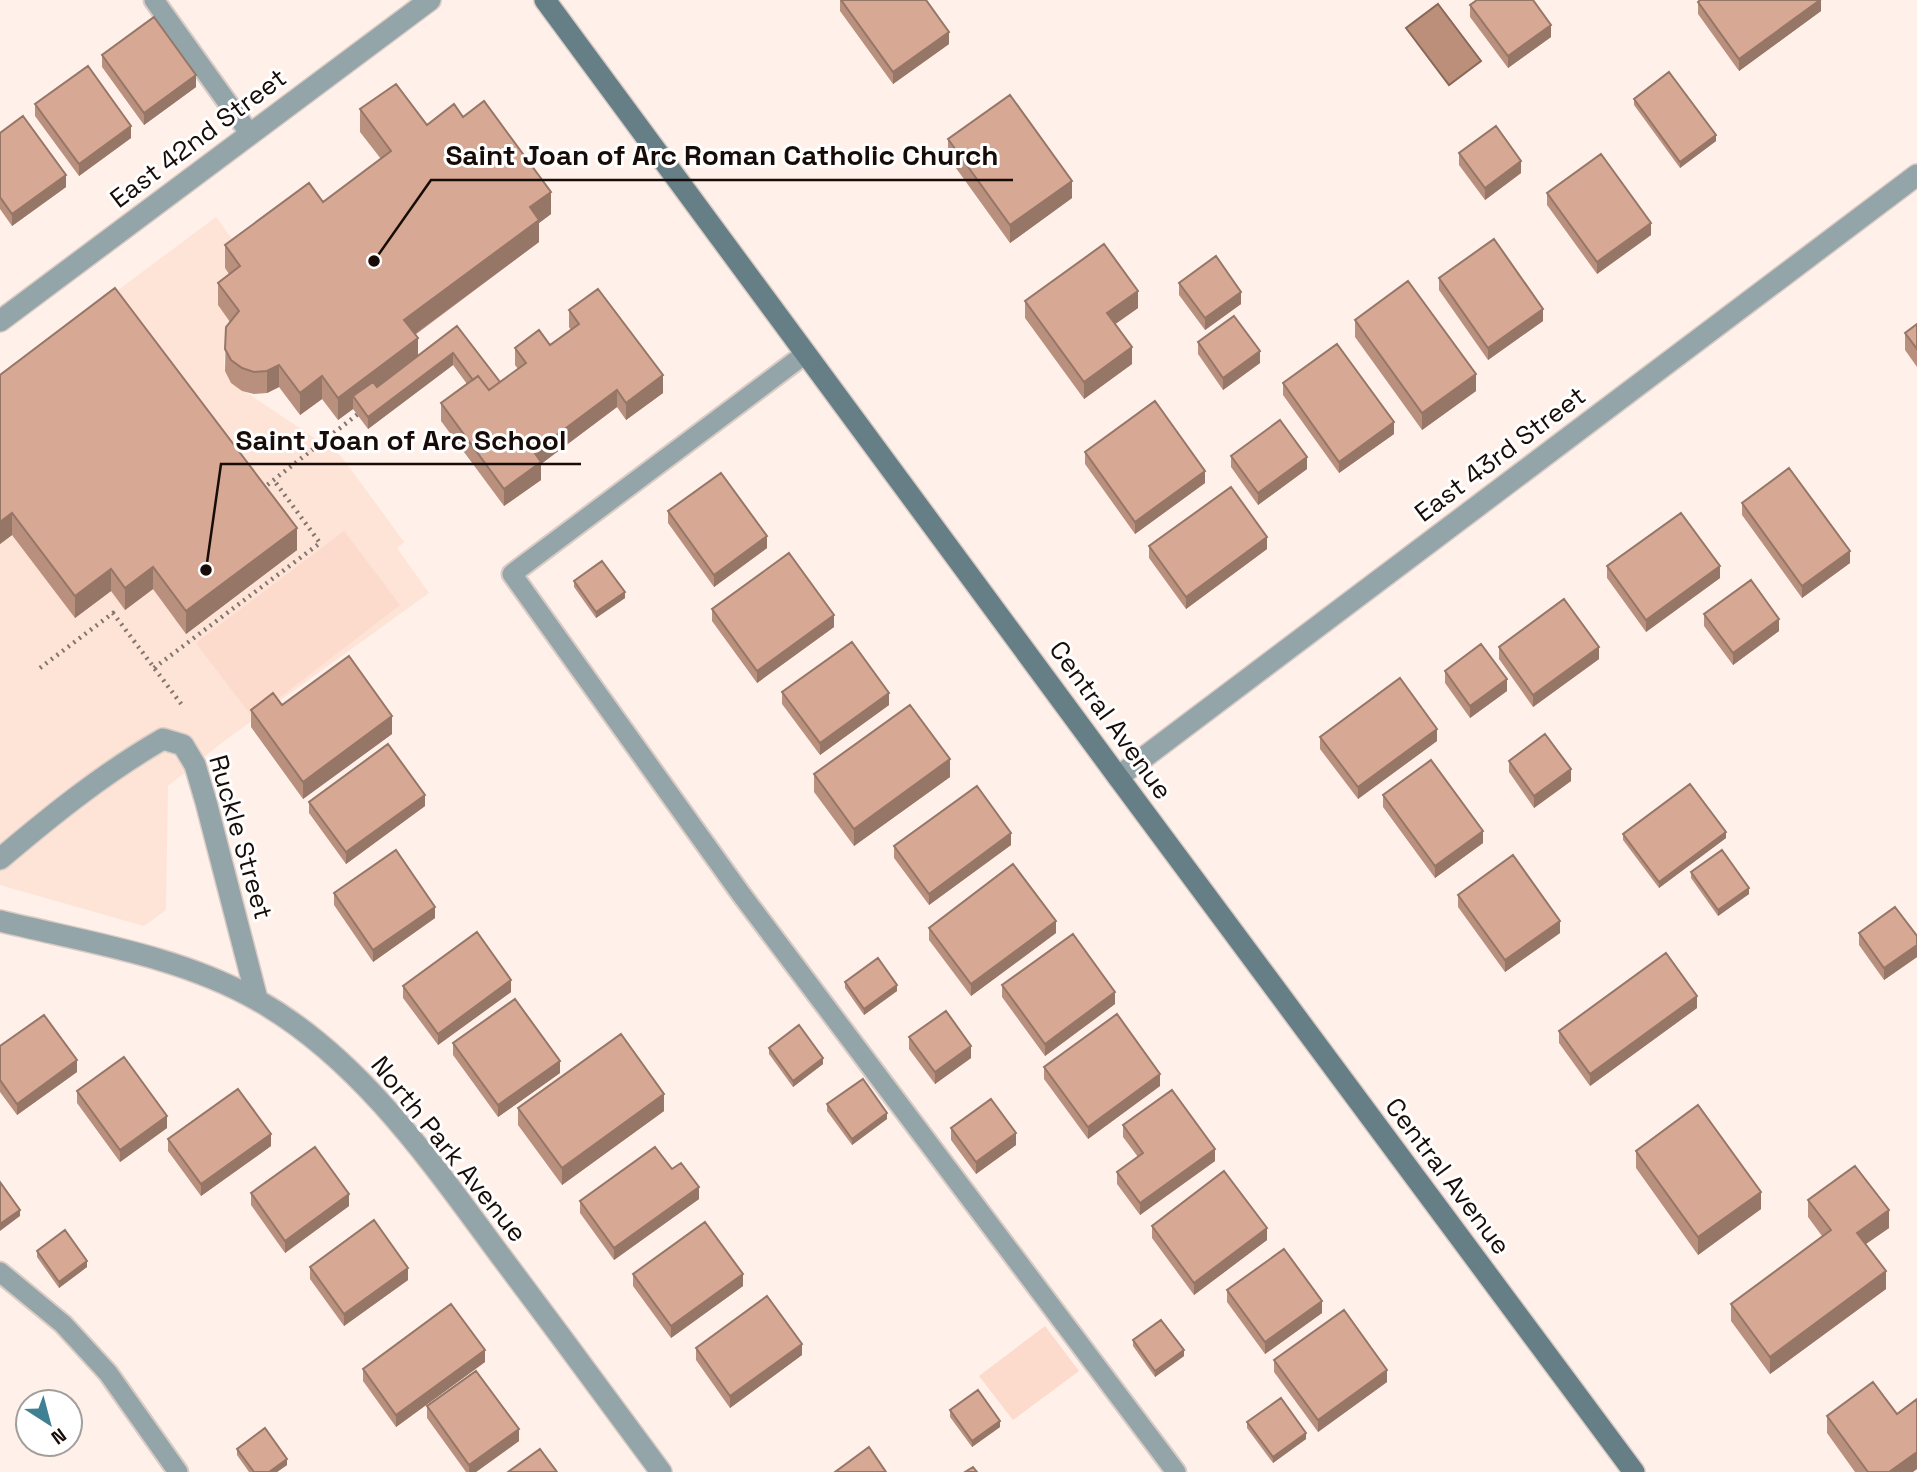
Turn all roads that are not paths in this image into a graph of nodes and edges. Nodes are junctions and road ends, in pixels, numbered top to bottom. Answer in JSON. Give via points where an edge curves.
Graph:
{"nodes":[{"id":1,"x":154,"y":0,"type":"edge"},
{"id":2,"x":430,"y":0,"type":"edge"},
{"id":3,"x":545,"y":0,"type":"edge"},
{"id":4,"x":250,"y":134,"type":"junction"},
{"id":5,"x":1917,"y":175,"type":"edge"},
{"id":6,"x":1,"y":319,"type":"edge"},
{"id":7,"x":805,"y":354,"type":"junction"},
{"id":8,"x":1118,"y":778,"type":"junction"},
{"id":9,"x":0,"y":859,"type":"edge"},
{"id":10,"x":0,"y":921,"type":"edge"},
{"id":11,"x":257,"y":999,"type":"junction"},
{"id":12,"x":0,"y":1272,"type":"edge"},
{"id":13,"x":178,"y":1472,"type":"edge"},
{"id":14,"x":661,"y":1472,"type":"edge"},
{"id":15,"x":1175,"y":1472,"type":"edge"},
{"id":16,"x":1634,"y":1472,"type":"edge"}],
"edges":[{"from":1,"to":4,"type":"lane"},
{"from":2,"to":4,"type":"street","name":"East 42nd Street"},
{"from":3,"to":7,"type":"main road","name":"Central Avenue"},
{"from":4,"to":6,"type":"street","name":"East 42nd Street"},
{"from":5,"to":8,"type":"street","name":"East 43rd Street"},
{"from":7,"to":8,"type":"main road","name":"Central Avenue"},
{"from":7,"to":15,"type":"lane","via":[[512,574],[741,894]]},
{"from":8,"to":16,"type":"main road","name":"Central Avenue"},
{"from":9,"to":11,"type":"street","name":"Ruckle Street","via":[[65,804],[136,754],[163,739],[183,745],[195,765],[206,802]]},
{"from":10,"to":11,"type":"street","name":"North Park Avenue","via":[[167,960]]},
{"from":11,"to":14,"type":"street","name":"North Park Avenue","via":[[336,1057],[421,1150]]},
{"from":12,"to":13,"type":"lane","via":[[63,1324],[108,1373]]}]}
